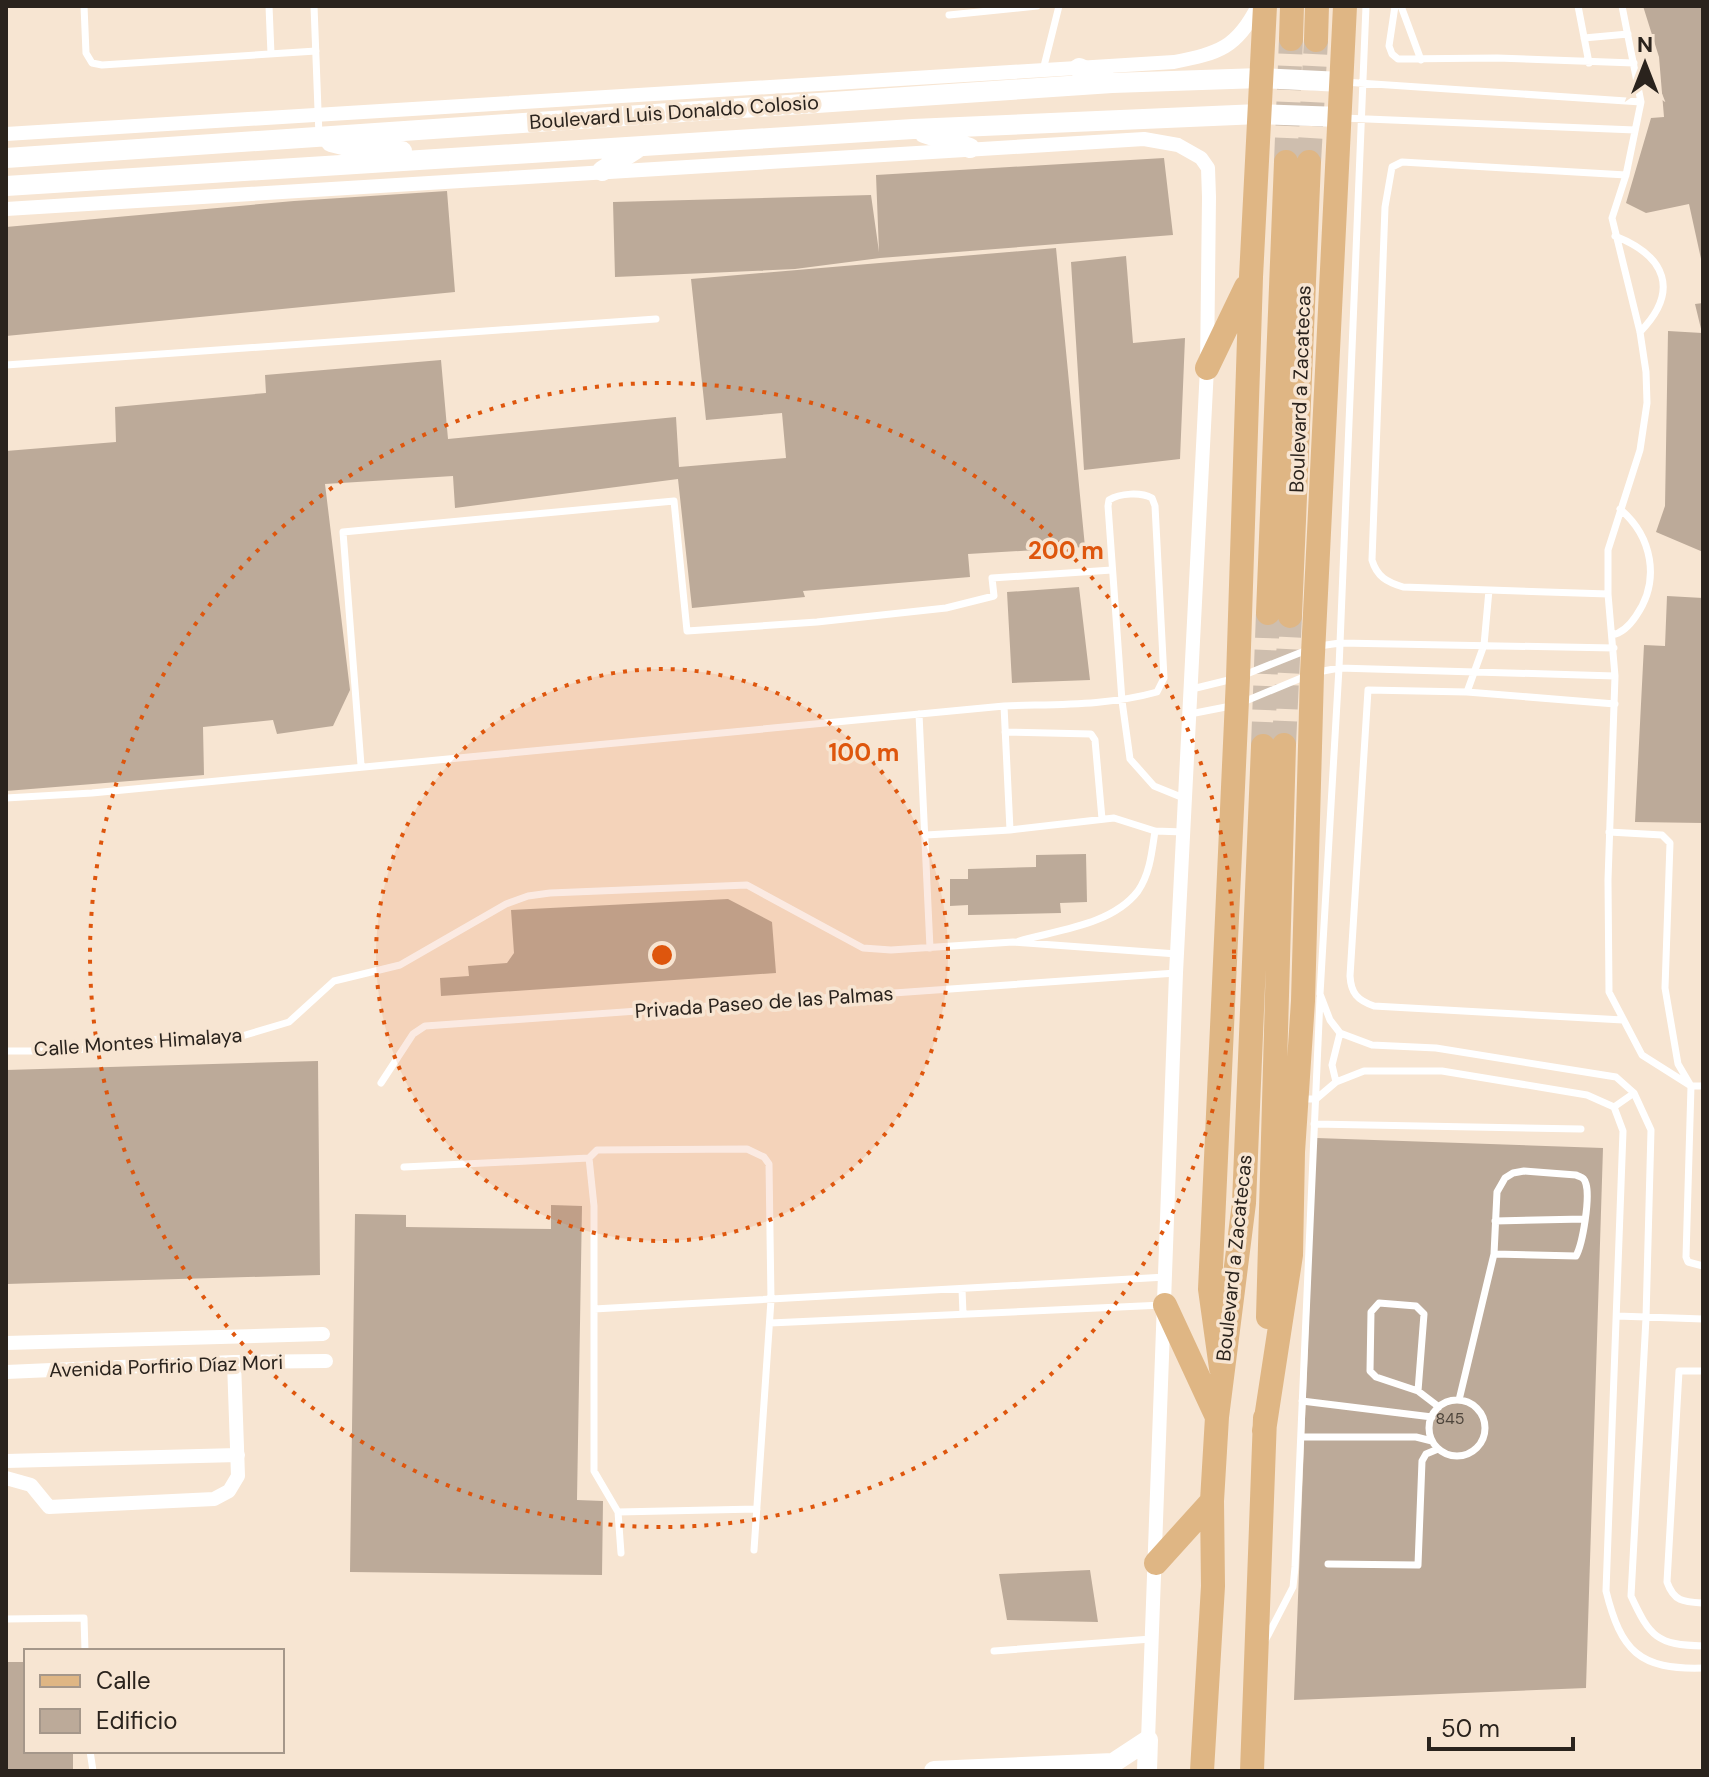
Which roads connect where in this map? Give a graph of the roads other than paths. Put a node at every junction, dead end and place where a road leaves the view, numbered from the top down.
1 (84, 6) edge
2 (269, 6) edge
3 (314, 6) edge
4 (1037, 6) edge
5 (1059, 6) edge
6 (1258, 6) edge
7 (1265, 6) edge
8 (1292, 6) edge
9 (1317, 6) edge
10 (1345, 6) edge
11 (1366, 6) edge
12 (1395, 6) edge
13 (1401, 6) edge
14 (1578, 6) edge
15 (1622, 6) edge
16 (949, 15) dead end
17 (1628, 34) junction
18 (1584, 38) junction
19 (1291, 39) tunnel mouth
20 (1316, 40) tunnel mouth
21 (316, 51) junction
22 (271, 54) junction
23 (1421, 60) junction
24 (1589, 63) junction
25 (1634, 63) junction
26 (1079, 68) junction
27 (1043, 70) junction
28 (1261, 78) junction
29 (853, 82) junction
30 (1352, 82) junction
31 (1112, 83) junction
32 (829, 102) junction
33 (1641, 102) junction
34 (1259, 114) junction
35 (317, 115) junction
36 (1351, 118) junction
37 (913, 129) junction
38 (1635, 130) junction
39 (6, 134) edge
40 (319, 136) junction
41 (641, 146) junction
42 (970, 148) junction
43 (6, 158) edge
44 (431, 159) junction
45 (1298, 162) tunnel mouth
46 (602, 171) junction
47 (1626, 175) junction
48 (87, 181) junction
49 (6, 186) edge
50 (6, 209) edge
51 (1615, 236) junction
52 (1251, 277) junction
53 (1343, 299) junction
54 (656, 319) dead end
55 (1640, 332) junction
56 (6, 365) edge
57 (1207, 368) junction
58 (1620, 509) junction
59 (1112, 570) junction
60 (1489, 590) junction
61 (1608, 594) junction
62 (1279, 614) tunnel mouth
63 (1612, 635) junction
64 (1340, 643) junction
65 (1484, 645) junction
66 (1315, 646) junction
67 (1614, 648) junction
68 (1339, 668) junction
69 (1474, 672) junction
70 (1312, 674) junction
71 (1615, 676) junction
72 (1238, 678) junction
73 (1192, 689) junction
74 (1467, 692) junction
75 (1122, 701) junction
76 (1615, 704) junction
77 (1236, 705) junction
78 (1004, 706) junction
79 (919, 714) junction
80 (1190, 714) junction
81 (1005, 732) junction
82 (361, 765) junction
83 (6, 798) edge
84 (1186, 799) junction
85 (1102, 819) junction
86 (1010, 830) junction
87 (1155, 831) junction
88 (1184, 832) junction
89 (1609, 832) junction
90 (926, 835) junction
91 (1013, 942) junction
92 (930, 948) junction
93 (1177, 954) junction
94 (1176, 973) junction
95 (1320, 994) junction
96 (1623, 1020) junction
97 (1340, 1033) junction
98 (6, 1051) edge
99 (1336, 1082) junction
100 (381, 1083) dead end
101 (1691, 1086) junction
102 (1703, 1086) edge
103 (1634, 1093) junction
104 (1306, 1099) junction
105 (1614, 1107) junction
106 (1314, 1124) junction
107 (1581, 1129) dead end
108 (589, 1158) junction
109 (404, 1167) dead end
110 (1584, 1219) junction
111 (1495, 1221) junction
112 (1494, 1254) junction
113 (1703, 1266) edge
114 (1298, 1268) junction
115 (1166, 1277) junction
116 (962, 1289) junction
117 (771, 1300) junction
118 (1165, 1305) junction
119 (594, 1309) junction
120 (963, 1314) junction
121 (1617, 1316) junction
122 (1646, 1318) junction
123 (1703, 1319) edge
124 (770, 1323) junction
125 (323, 1334) dead end
126 (6, 1343) edge
127 (326, 1361) dead end
128 (234, 1362) junction
129 (1221, 1368) junction
130 (1703, 1371) edge
131 (6, 1372) edge
132 (1418, 1391) junction
133 (1459, 1400) junction
134 (1302, 1401) junction
135 (1439, 1407) junction
136 (1217, 1417) junction
137 (1432, 1417) junction
138 (1264, 1431) junction
139 (1301, 1437) junction
140 (1432, 1441) junction
141 (1438, 1449) junction
142 (238, 1455) junction
143 (6, 1461) edge
144 (6, 1478) edge
145 (1212, 1501) junction
146 (757, 1509) junction
147 (618, 1512) junction
148 (754, 1550) dead end
149 (621, 1553) dead end
150 (1156, 1563) junction
151 (1328, 1564) dead end
152 (1703, 1603) edge
153 (6, 1619) edge
154 (1151, 1639) junction
155 (1703, 1646) edge
156 (85, 1649) edge
157 (994, 1651) dead end
158 (1256, 1658) junction
159 (1703, 1668) edge
160 (1148, 1740) junction
161 (1052, 1769) edge
162 (934, 1771) edge
163 (1147, 1771) edge
164 (1202, 1771) edge
165 (1252, 1771) edge

1 - 22 lane
2 - 22 lane
3 - 21 lane
4 - 16 lane
5 - 27 lane
6 - 26 street, Boulevard Luis Donaldo Colosio
7 - 28 main road
8 - 19 main road
9 - 20 main road
10 - 30 main road
11 - 30 lane
12 - 23 lane
13 - 23 lane
14 - 18 lane
15 - 17 lane
17 - 18 lane
17 - 25 lane
18 - 24 lane
21 - 22 lane
21 - 35 lane
23 - 24 lane
24 - 25 lane
25 - 33 lane
26 - 27 street, Boulevard Luis Donaldo Colosio
26 - 31 main road
27 - 29 street, Boulevard Luis Donaldo Colosio
28 - 30 main road, Boulevard Luis Donaldo Colosio
28 - 31 main road, Boulevard Luis Donaldo Colosio
28 - 34 main road
29 - 32 main road
29 - 35 street, Boulevard Luis Donaldo Colosio
30 - 33 lane
30 - 36 main road
31 - 32 main road, Boulevard Luis Donaldo Colosio
32 - 40 main road, Boulevard Luis Donaldo Colosio
33 - 38 lane
34 - 36 main road, Boulevard Luis Donaldo Colosio
34 - 37 main road, Boulevard Luis Donaldo Colosio
34 - 52 main road
35 - 39 street, Boulevard Luis Donaldo Colosio
35 - 40 lane
36 - 38 lane
36 - 53 main road
37 - 41 main road, Boulevard Luis Donaldo Colosio
37 - 42 main road
38 - 47 lane
40 - 43 main road, Boulevard Luis Donaldo Colosio
40 - 44 main road
40 - 48 main road
41 - 44 main road, Boulevard Luis Donaldo Colosio
41 - 46 main road
42 - 46 street
42 - 57 street
44 - 48 main road, Boulevard Luis Donaldo Colosio
45 - 62 main road, Boulevard a Zacatecas
46 - 50 street
47 - 51 lane
47 - 60 lane
48 - 49 main road, Boulevard Luis Donaldo Colosio
51 - 55 lane
51 - 55 lane
52 - 57 main road
52 - 72 main road
53 - 64 lane
53 - 66 main road
54 - 56 lane
55 - 58 lane
57 - 73 street
58 - 61 lane
58 - 63 lane
59 - 75 lane
59 - 75 lane
59 - 82 lane
60 - 61 lane
60 - 65 lane
61 - 63 lane
63 - 67 lane
64 - 65 lane
64 - 66 lane
64 - 68 lane
65 - 67 lane
65 - 69 lane
66 - 70 main road
66 - 72 lane
67 - 71 lane
68 - 69 lane
68 - 70 lane
68 - 95 lane
69 - 71 lane
69 - 74 lane
70 - 77 lane
70 - 104 main road
71 - 76 lane
72 - 73 lane
72 - 77 main road
73 - 80 street
74 - 76 lane
74 - 96 lane
75 - 78 lane
75 - 84 lane
76 - 89 lane
77 - 80 lane
77 - 129 main road
78 - 79 lane
78 - 81 lane
79 - 82 lane
79 - 90 lane
80 - 84 street
81 - 85 lane
81 - 86 lane
82 - 83 lane
84 - 88 street
85 - 86 lane
85 - 87 lane
86 - 90 lane
87 - 88 lane
87 - 91 lane
88 - 93 street
89 - 96 lane
89 - 101 lane
90 - 92 lane
91 - 92 lane, Calle Montes Himalaya
91 - 93 lane, Calle Montes Himalaya
92 - 98 lane, Calle Montes Himalaya
93 - 94 street
94 - 100 lane, Privada Paseo de las Palmas
94 - 115 street
95 - 97 lane
95 - 104 lane
96 - 101 lane
97 - 99 lane
97 - 103 lane
99 - 104 lane
99 - 105 lane
101 - 102 lane
101 - 113 lane
103 - 105 lane
103 - 122 lane
104 - 106 lane
104 - 114 main road
105 - 121 lane
106 - 107 lane
106 - 114 lane
108 - 109 lane
108 - 117 lane
108 - 119 lane
110 - 111 lane
110 - 111 lane
110 - 112 lane
111 - 112 lane
112 - 133 lane
114 - 134 lane
114 - 138 main road
115 - 116 lane
115 - 118 street
116 - 117 lane
116 - 120 lane
117 - 119 lane
117 - 124 lane
118 - 120 lane
118 - 136 main road
118 - 150 street
119 - 147 lane
120 - 124 lane
121 - 122 lane
121 - 159 lane
122 - 123 lane
122 - 155 lane
124 - 146 lane
125 - 126 street, Avenida Porfirio Díaz Mori
127 - 128 street, Avenida Porfirio Díaz Mori
128 - 131 street, Avenida Porfirio Díaz Mori
128 - 142 street
129 - 136 main road, Boulevard a Zacatecas
129 - 138 main road, Boulevard a Zacatecas
130 - 152 lane
132 - 132 lane
132 - 135 lane
133 - 135 lane
133 - 141 lane
134 - 137 lane
134 - 139 lane
135 - 137 lane
136 - 145 main road, Boulevard a Zacatecas
137 - 140 lane
138 - 158 main road, Boulevard a Zacatecas
139 - 140 lane
139 - 158 lane
140 - 141 lane
141 - 151 lane
142 - 143 street
142 - 144 street
145 - 150 main road
145 - 164 main road, Boulevard a Zacatecas
146 - 147 lane
146 - 148 lane
147 - 149 lane
150 - 154 street
153 - 156 lane
154 - 157 lane
154 - 160 street
158 - 165 main road, Boulevard a Zacatecas
160 - 161 main road
160 - 163 main road
161 - 162 main road

